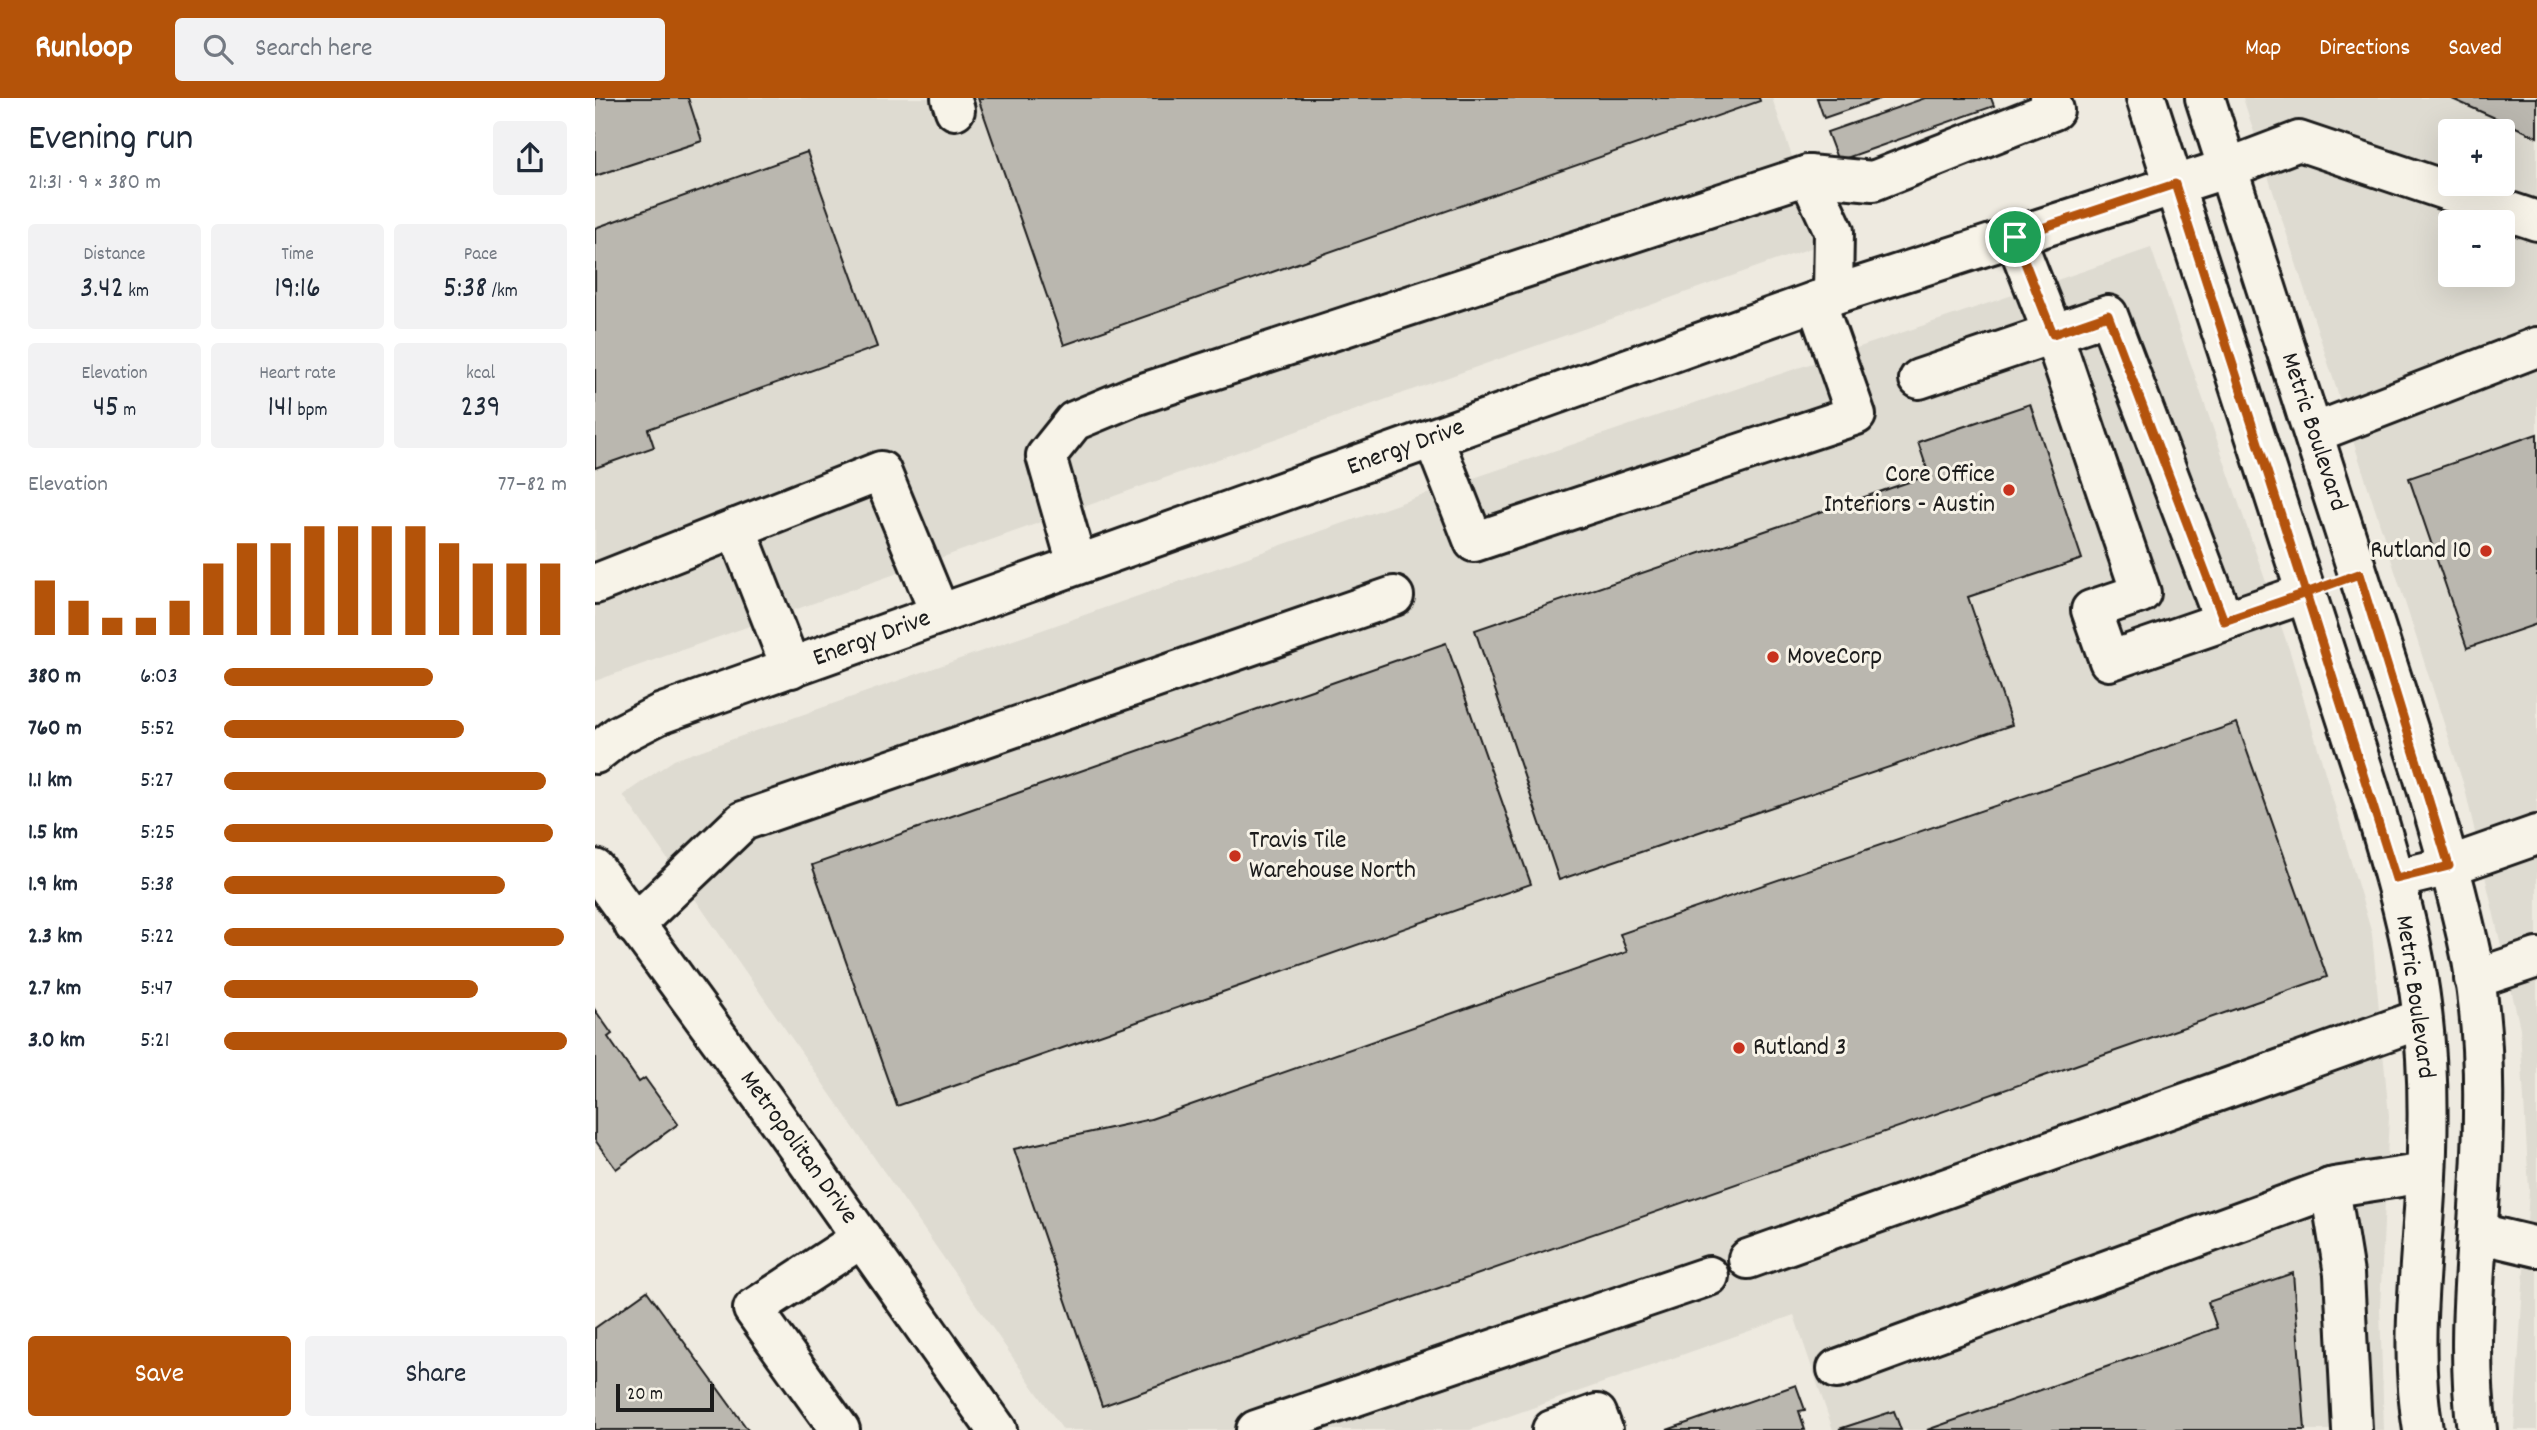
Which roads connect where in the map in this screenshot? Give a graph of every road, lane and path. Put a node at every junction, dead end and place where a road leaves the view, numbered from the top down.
1 (2050, 98) edge
2 (2146, 98) edge
3 (2205, 98) edge
4 (2228, 168) junction
5 (1808, 175) junction
6 (2175, 184) junction
7 (2537, 221) edge
8 (2015, 237) junction
9 (1824, 298) junction
10 (2053, 334) junction
11 (2537, 347) edge
12 (1919, 379) dead end
13 (2314, 433) junction
14 (1433, 438) junction
15 (736, 528) junction
16 (1077, 564) junction
17 (2359, 574) junction
18 (595, 584) edge
19 (2306, 593) junction
20 (1394, 596) dead end
21 (940, 614) junction
22 (2224, 621) junction
23 (790, 668) junction
24 (595, 754) edge
25 (2537, 835) edge
26 (2449, 866) junction
27 (595, 869) edge
28 (2396, 879) junction
29 (635, 925) junction
30 (2537, 958) edge
31 (2477, 996) junction
32 (2421, 1019) junction
33 (2426, 1173) junction
34 (2330, 1188) junction
35 (2478, 1233) junction
36 (862, 1238) junction
37 (2537, 1247) edge
38 (1748, 1259) dead end
39 (1709, 1276) dead end
40 (1837, 1368) dead end
41 (841, 1430) edge
42 (997, 1430) edge
43 (1256, 1430) edge
44 (1552, 1430) edge
45 (1603, 1430) edge
46 (2353, 1430) edge
47 (2423, 1430) edge
48 (2477, 1430) edge

1 - 5 main road
2 - 6 main road, Metric Boulevard
3 - 4 main road, Metric Boulevard
4 - 6 main road, Energy Drive
4 - 7 main road, Energy Drive
4 - 13 main road, Metric Boulevard
5 - 9 main road
5 - 16 main road
6 - 8 main road, Energy Drive
6 - 19 main road, Metric Boulevard
8 - 9 main road, Energy Drive
8 - 10 main road
9 - 14 main road, Energy Drive
9 - 14 main road
10 - 12 main road
10 - 22 main road
10 - 22 main road
11 - 13 main road
13 - 17 main road, Metric Boulevard
14 - 16 main road, Energy Drive
15 - 18 main road
15 - 21 main road
15 - 23 main road
16 - 21 main road, Energy Drive
17 - 19 main road
17 - 26 main road, Metric Boulevard
19 - 22 main road
19 - 28 main road, Metric Boulevard
20 - 29 main road
21 - 23 main road, Energy Drive
23 - 24 main road, Energy Drive
25 - 26 main road
26 - 28 main road
26 - 31 main road, Metric Boulevard
27 - 29 main road, Metropolitan Drive
28 - 32 main road, Metric Boulevard
29 - 36 main road, Metropolitan Drive
30 - 31 main road
31 - 32 main road
31 - 35 main road, Metric Boulevard
32 - 33 main road, Metric Boulevard
32 - 38 main road
33 - 34 main road
33 - 47 main road, Metric Boulevard
34 - 40 main road
34 - 46 main road
35 - 37 main road
35 - 48 main road, Metric Boulevard
36 - 41 main road
36 - 42 main road, Metropolitan Drive
39 - 43 main road
44 - 45 main road

